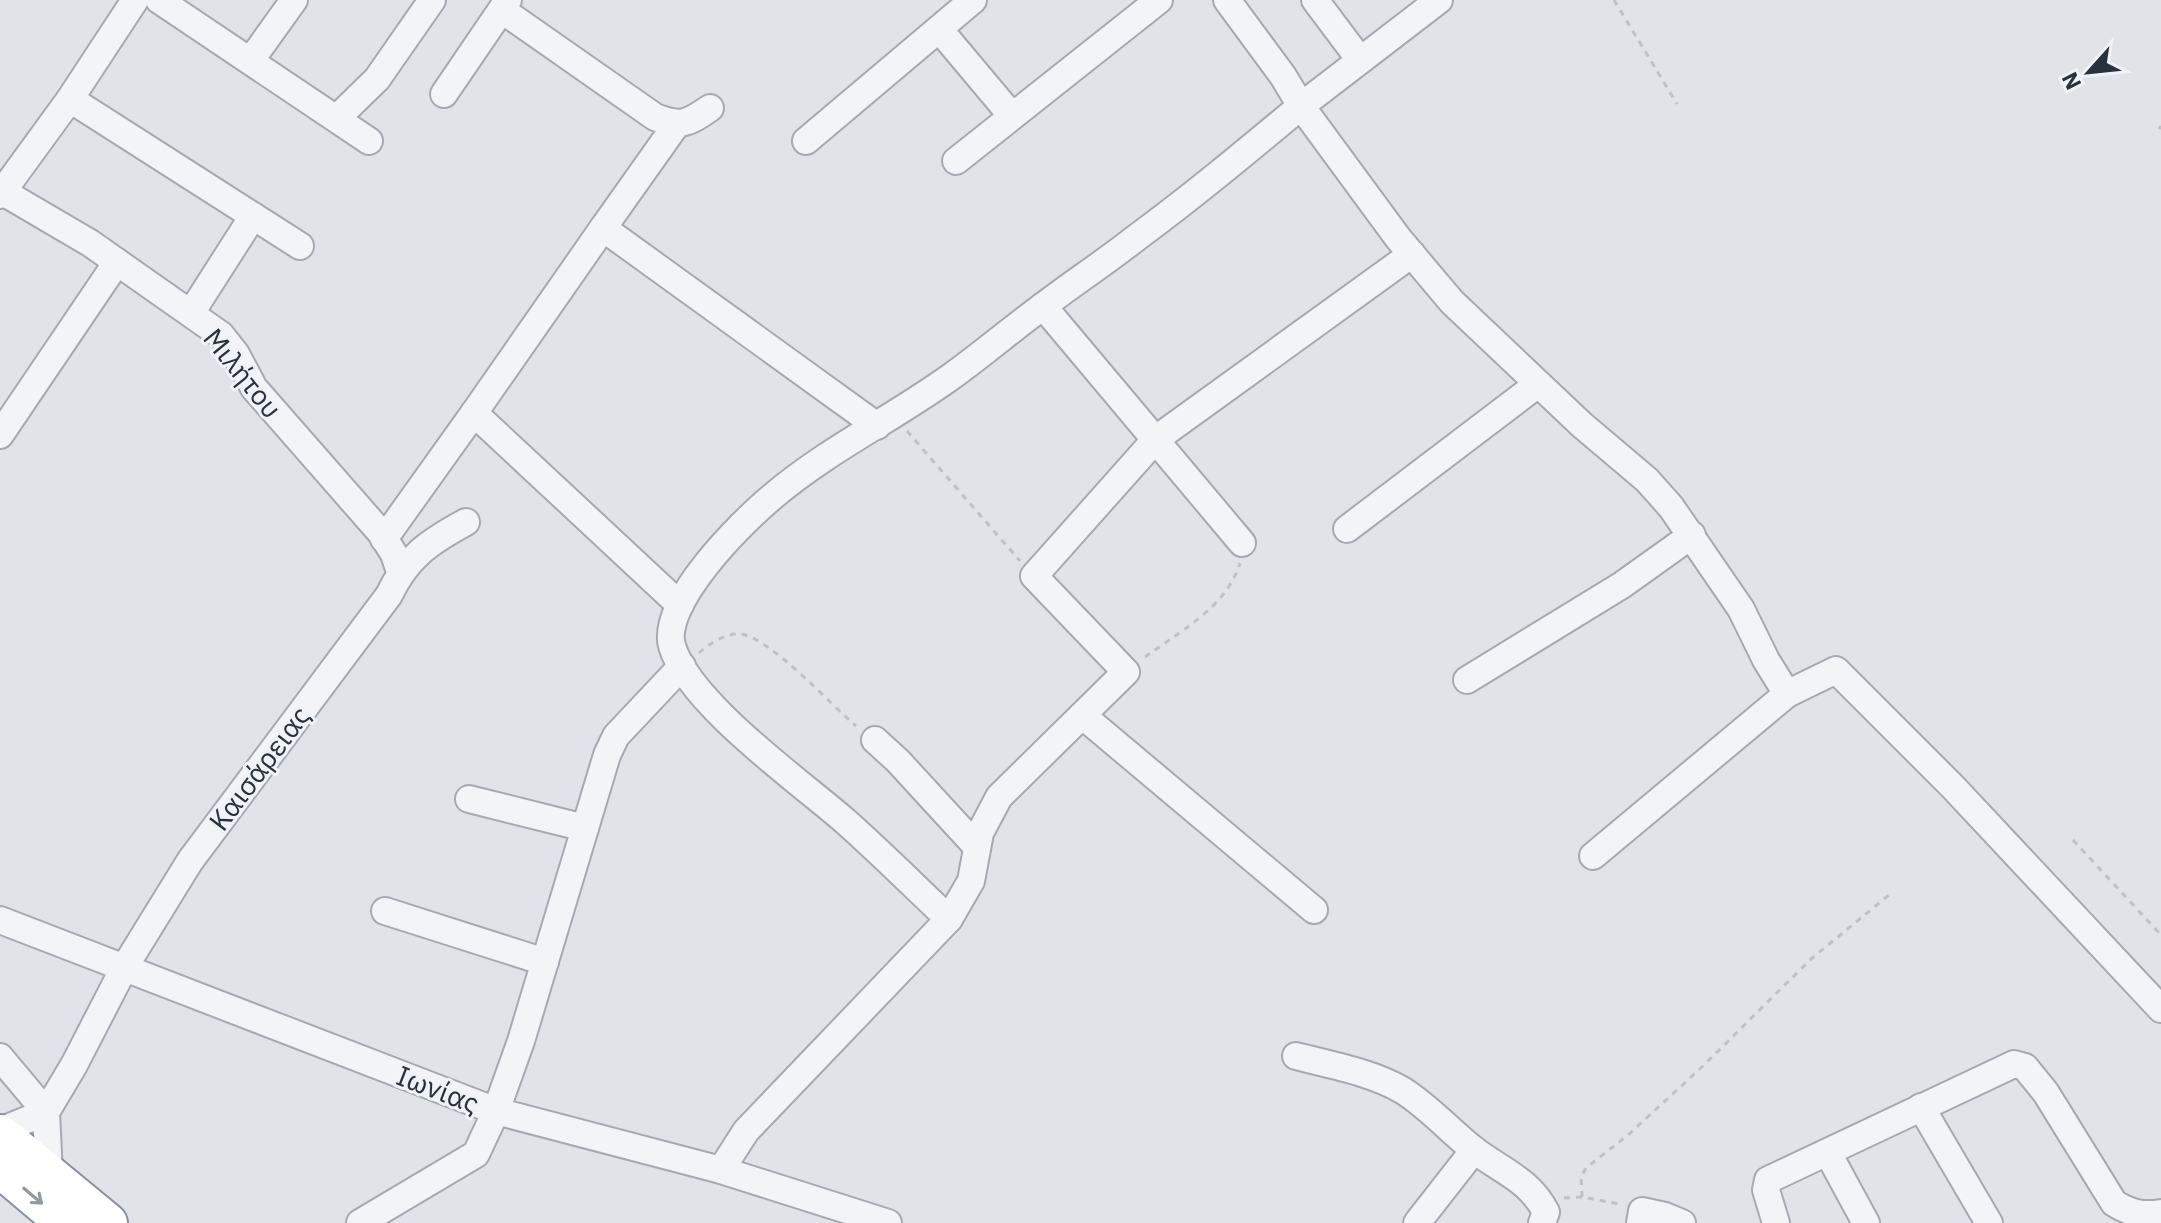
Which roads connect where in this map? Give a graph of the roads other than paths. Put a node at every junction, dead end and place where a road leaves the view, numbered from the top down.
1 (135, 0) edge
2 (159, 0) edge
3 (294, 0) edge
4 (432, 0) edge
5 (973, 0) edge
6 (1159, 0) edge
7 (1227, 0) edge
8 (1315, 0) edge
9 (1439, 0) edge
10 (505, 5) edge
11 (939, 29) junction
12 (251, 60) junction
13 (1360, 60) junction
14 (444, 94) dead end
15 (70, 99) junction
16 (1301, 106) junction
17 (710, 108) dead end
18 (1012, 116) junction
19 (337, 118) junction
20 (676, 125) junction
21 (369, 141) dead end
22 (806, 141) dead end
23 (956, 161) dead end
24 (2, 194) edge
25 (253, 216) junction
26 (603, 228) junction
27 (300, 246) dead end
28 (1412, 254) junction
29 (117, 262) junction
30 (1043, 306) junction
31 (191, 313) junction
32 (1538, 384) junction
33 (474, 413) junction
34 (885, 421) junction
35 (0, 435) edge
36 (1156, 439) junction
37 (466, 522) dead end
38 (1347, 529) dead end
39 (1692, 535) junction
40 (384, 539) junction
41 (1242, 543) road end
42 (400, 572) junction
43 (680, 605) junction
44 (682, 666) junction
45 (1467, 680) dead end
46 (1787, 694) junction
47 (1083, 716) junction
48 (875, 740) road end
49 (469, 799) dead end
50 (585, 828) junction
51 (977, 847) junction
52 (1593, 856) dead end
53 (1314, 910) dead end
54 (385, 911) dead end
55 (949, 919) junction
56 (0, 920) edge
57 (545, 962) junction
58 (124, 968) junction
59 (2161, 1009) edge
60 (1296, 1056) dead end
61 (0, 1057) edge
62 (1921, 1107) junction
63 (496, 1111) junction
64 (46, 1112) junction
65 (0, 1132) edge
66 (1474, 1150) junction
67 (1828, 1153) junction
68 (0, 1168) edge
69 (721, 1170) junction
70 (49, 1174) junction
71 (2161, 1213) edge
72 (1542, 1215) edge
73 (1641, 1217) edge
74 (90, 1220) edge
75 (134, 1223) edge
76 (360, 1223) edge
77 (888, 1223) edge
78 (1417, 1223) edge
79 (1682, 1223) edge
80 (1776, 1223) edge
81 (1866, 1223) edge
82 (1989, 1223) edge

1 - 15 street
2 - 12 street
3 - 12 street
4 - 19 street
5 - 11 street
6 - 18 street
7 - 16 street
8 - 13 street
9 - 13 street
10 - 14 street
10 - 20 street
11 - 18 street
11 - 22 street
12 - 19 street
13 - 16 street
15 - 24 street
15 - 25 street
16 - 28 street
16 - 30 street
17 - 20 street
18 - 23 street
19 - 21 street
20 - 26 street
24 - 29 street, Μιλήτου
25 - 27 street
25 - 31 street
26 - 33 street
26 - 34 street
28 - 32 street
28 - 36 street
29 - 31 street, Μιλήτου
29 - 35 street
30 - 34 street
30 - 36 street
31 - 40 street, Μιλήτου
32 - 38 street
32 - 39 street
33 - 40 street
33 - 43 street
34 - 43 street
36 - 41 street
36 - 47 street
37 - 42 street, Καισάρειας
39 - 45 street
39 - 46 street
40 - 42 street, Μιλήτου
42 - 58 street, Καισάρειας
43 - 44 street
44 - 50 street
44 - 55 street
46 - 52 street
46 - 59 street
47 - 51 street
47 - 53 street
48 - 51 street
49 - 50 street
50 - 57 street
51 - 55 street
54 - 57 street
55 - 69 street
56 - 58 street, Ιωνίας
57 - 63 street
58 - 63 street, Ιωνίας
58 - 64 street, Καισάρειας
60 - 66 street
61 - 64 street
62 - 67 street
62 - 71 street
62 - 82 street
63 - 69 street, Ιωνίας
63 - 76 street
64 - 65 street
64 - 70 street
65 - 70 highway
66 - 72 street
66 - 78 street
67 - 80 street
67 - 81 street
68 -> 74 highway
69 - 77 street, Ιωνίας
70 - 74 highway
73 - 79 street
74 - 75 street

